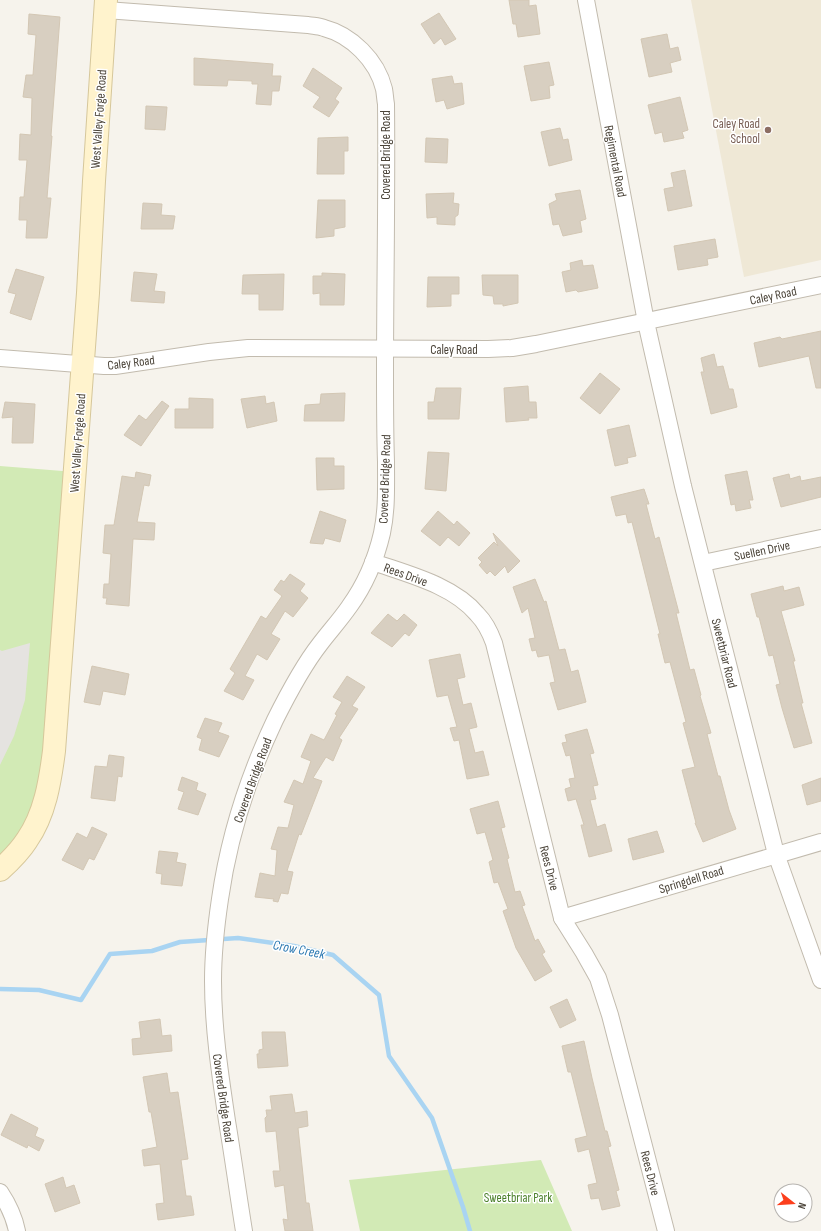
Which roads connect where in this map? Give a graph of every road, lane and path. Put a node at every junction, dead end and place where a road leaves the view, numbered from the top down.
1 (586, 0) edge
2 (106, 5) edge
3 (821, 285) edge
4 (646, 322) junction
5 (385, 349) junction
6 (0, 358) edge
7 (82, 364) junction
8 (821, 538) edge
9 (373, 562) junction
10 (703, 563) junction
11 (821, 842) edge
12 (776, 854) junction
13 (0, 870) edge
14 (562, 918) junction
15 (821, 980) edge
16 (0, 1192) edge
17 (17, 1231) edge
18 (244, 1231) edge
19 (666, 1231) edge

1 - 4 street, Regimental Road
2 - 5 street, Covered Bridge Road
2 - 7 main road, West Valley Forge Road
3 - 4 street, Caley Road
4 - 5 street, Caley Road
4 - 10 street, Sweetbriar Road
5 - 7 street, Caley Road
5 - 9 street, Covered Bridge Road
6 - 7 street, Caley Road
7 - 13 main road, West Valley Forge Road
8 - 10 street, Suellen Drive
9 - 14 street, Rees Drive
9 - 18 street, Covered Bridge Road
10 - 12 street, Sweetbriar Road
11 - 12 street, Springdell Road
12 - 14 street, Springdell Road
12 - 15 street, Sweetbriar Road
14 - 19 street, Rees Drive
16 - 17 street

